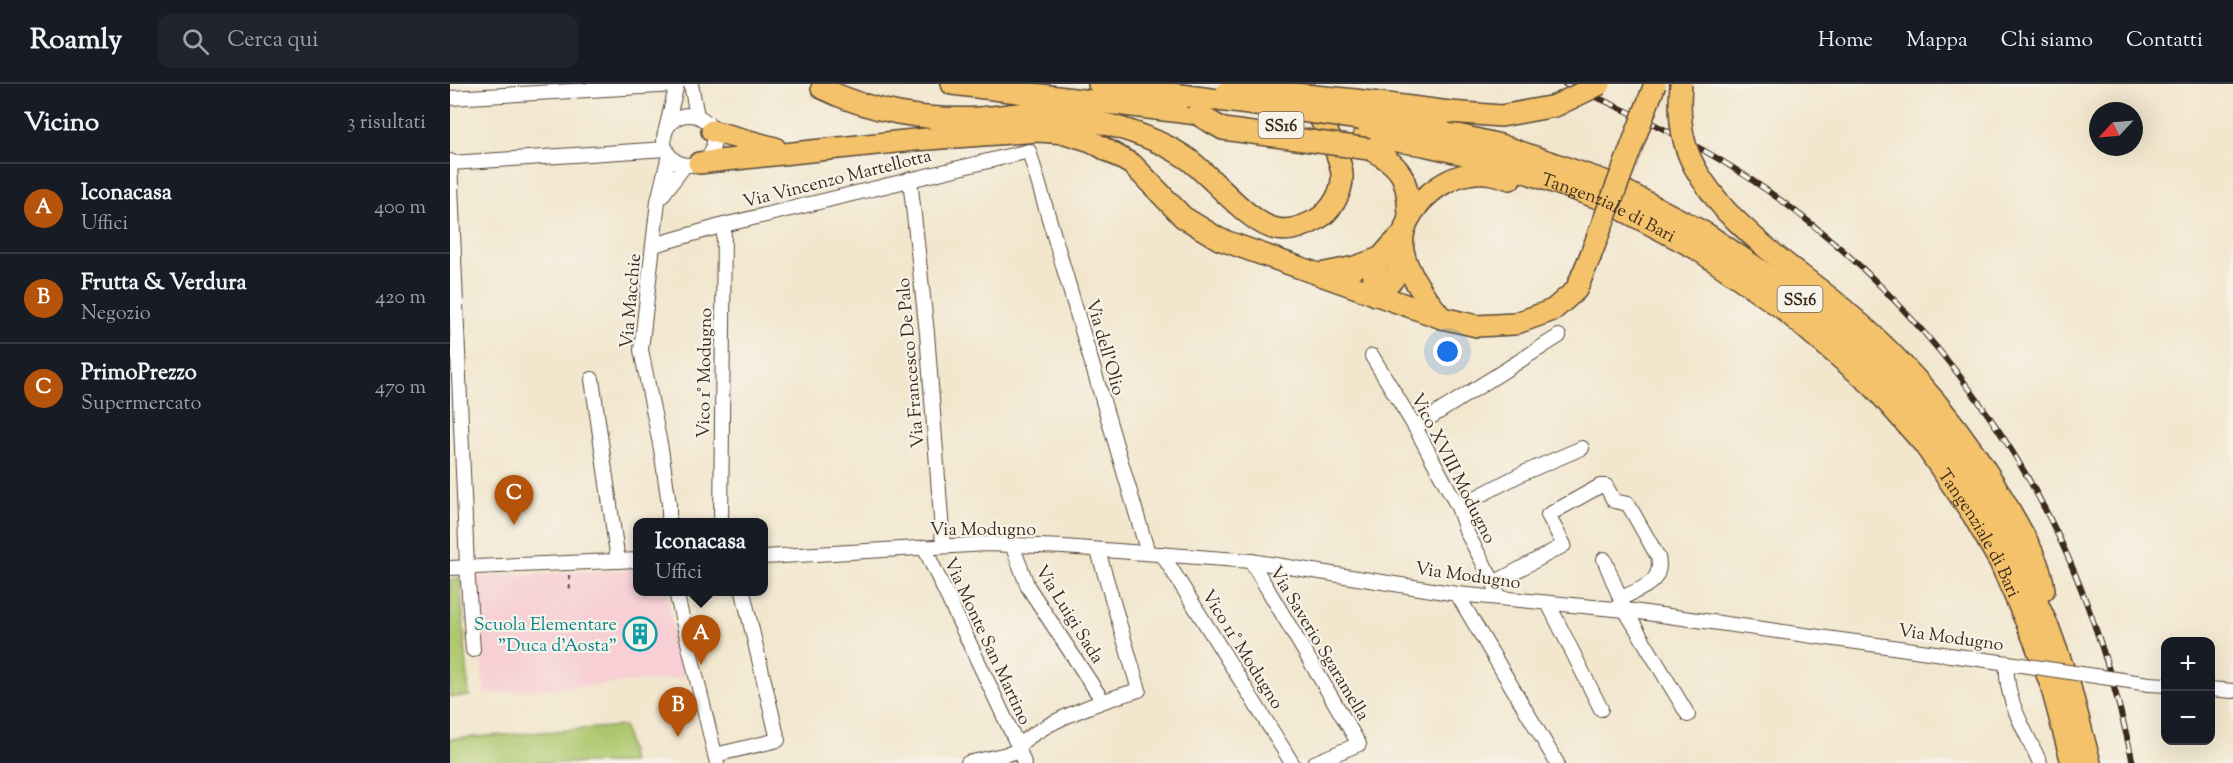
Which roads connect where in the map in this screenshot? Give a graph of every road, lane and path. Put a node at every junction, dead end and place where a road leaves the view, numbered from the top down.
1 (691, 84) edge
2 (952, 84) edge
3 (1099, 84) edge
4 (1302, 84) edge
5 (1600, 84) edge
6 (1655, 84) edge
7 (1681, 84) edge
8 (677, 85) edge
9 (822, 88) dead end
10 (450, 98) edge
11 (1192, 105) junction
12 (697, 116) junction
13 (1362, 126) junction
14 (666, 129) junction
15 (712, 131) junction
16 (1029, 151) joint
17 (667, 152) junction
18 (790, 152) junction
19 (450, 162) edge
20 (692, 164) junction
21 (910, 179) junction
22 (1604, 200) junction
23 (658, 201) junction
24 (724, 225) junction
25 (1406, 236) junction
26 (654, 245) junction
27 (1380, 258) junction
28 (1316, 274) junction
29 (1376, 295) junction
30 (1442, 318) junction
31 (1559, 336) dead end
32 (1372, 356) dead end
33 (592, 379) dead end
34 (1415, 427) junction
35 (1582, 448) dead end
36 (1458, 507) junction
37 (669, 518) edge
38 (721, 518) edge
39 (943, 545) junction
40 (1012, 545) junction
41 (924, 547) junction
42 (1098, 550) junction
43 (1148, 553) junction
44 (1162, 554) junction
45 (768, 557) edge
46 (1604, 559) dead end
47 (633, 560) edge
48 (618, 561) junction
49 (1251, 561) junction
50 (467, 567) junction
51 (450, 568) edge
52 (1494, 583) junction
53 (1457, 594) junction
54 (677, 596) edge
55 (744, 596) edge
56 (1498, 599) junction
57 (1548, 603) junction
58 (1622, 604) junction
59 (2049, 629) junction
60 (473, 650) dead end
61 (2011, 664) junction
62 (2161, 685) edge
63 (2061, 686) junction
64 (2215, 689) edge
65 (2233, 691) edge
66 (1102, 700) junction
67 (1601, 709) dead end
68 (1688, 715) dead end
69 (1021, 753) edge
70 (716, 759) edge
71 (968, 763) edge
72 (1292, 763) edge
73 (1314, 763) edge
74 (1557, 763) edge
75 (2040, 763) edge
76 (2072, 763) edge
77 (2090, 763) edge

1 - 12 street
2 - 11 highway, Tangenziale di Bari / SS16
3 - 11 highway, Tangenziale di Bari / SS16
4 - 9 highway
5 - 13 highway, bridge
6 - 30 highway, bridge
7 - 59 highway, bridge
8 - 10 street
8 - 14 street
11 - 13 highway, Tangenziale di Bari / SS16, bridge
11 - 13 highway, bridge
12 - 14 street
12 - 15 street
13 - 22 highway, Tangenziale di Bari / SS16
13 - 25 highway
13 - 59 highway, Tangenziale di Bari / SS16
14 - 17 street
15 - 18 highway
15 - 20 street
16 - 21 street, Via Vincenzo Martellotta
16 - 43 street, Via dell'Olio
17 - 19 street
17 - 20 street
17 - 23 street, Via Macchie
18 - 20 highway
18 - 28 highway
19 - 50 street
20 - 23 street
21 - 24 street, Via Vincenzo Martellotta
21 - 39 street, Via Francesco De Palo
22 - 25 highway
22 - 63 highway, Tangenziale di Bari / SS16
23 - 26 street, Via Macchie
24 - 26 street, Via Vincenzo Martellotta
24 - 38 street, Vico 1° Modugno
25 - 27 highway
25 - 29 highway
25 - 30 highway
26 - 37 street, Via Macchie
27 - 28 highway
27 - 29 highway
28 - 29 highway
29 - 30 highway
31 - 34 street
32 - 34 street, Vico XVIII Modugno
33 - 48 street
34 - 36 street, Vico XVIII Modugno
35 - 36 street
36 - 52 street, Vico XVIII Modugno
39 - 40 street, Via Modugno
39 - 41 street, Via Modugno
40 - 42 street, Via Modugno
40 - 66 street, Via Luigi Sada
41 - 45 street, Via Modugno
41 - 69 street, Via Monte San Martino
42 - 43 street, Via Modugno
42 - 66 street
43 - 44 street, Via Modugno
44 - 49 street, Via Modugno
44 - 72 street, Vico 11° Modugno
46 - 58 street
47 - 48 street
48 - 50 street
49 - 53 street, Via Modugno
49 - 73 street, Via Saverio Sgaramella
50 - 51 street
50 - 60 street
52 - 56 street, Vico XVIII Modugno
52 - 58 street
53 - 56 street, Via Modugno
53 - 74 street
54 - 70 street
55 - 70 street
56 - 57 street, Via Modugno
57 - 58 street, Via Modugno
57 - 67 street
58 - 61 street, Via Modugno
58 - 68 street
59 - 63 highway, Tangenziale di Bari / SS16
61 - 62 street, Via Modugno, bridge
61 - 75 street
63 - 76 highway, SS16
63 - 77 highway, SS16
64 - 65 street
66 - 69 street
69 - 71 street

